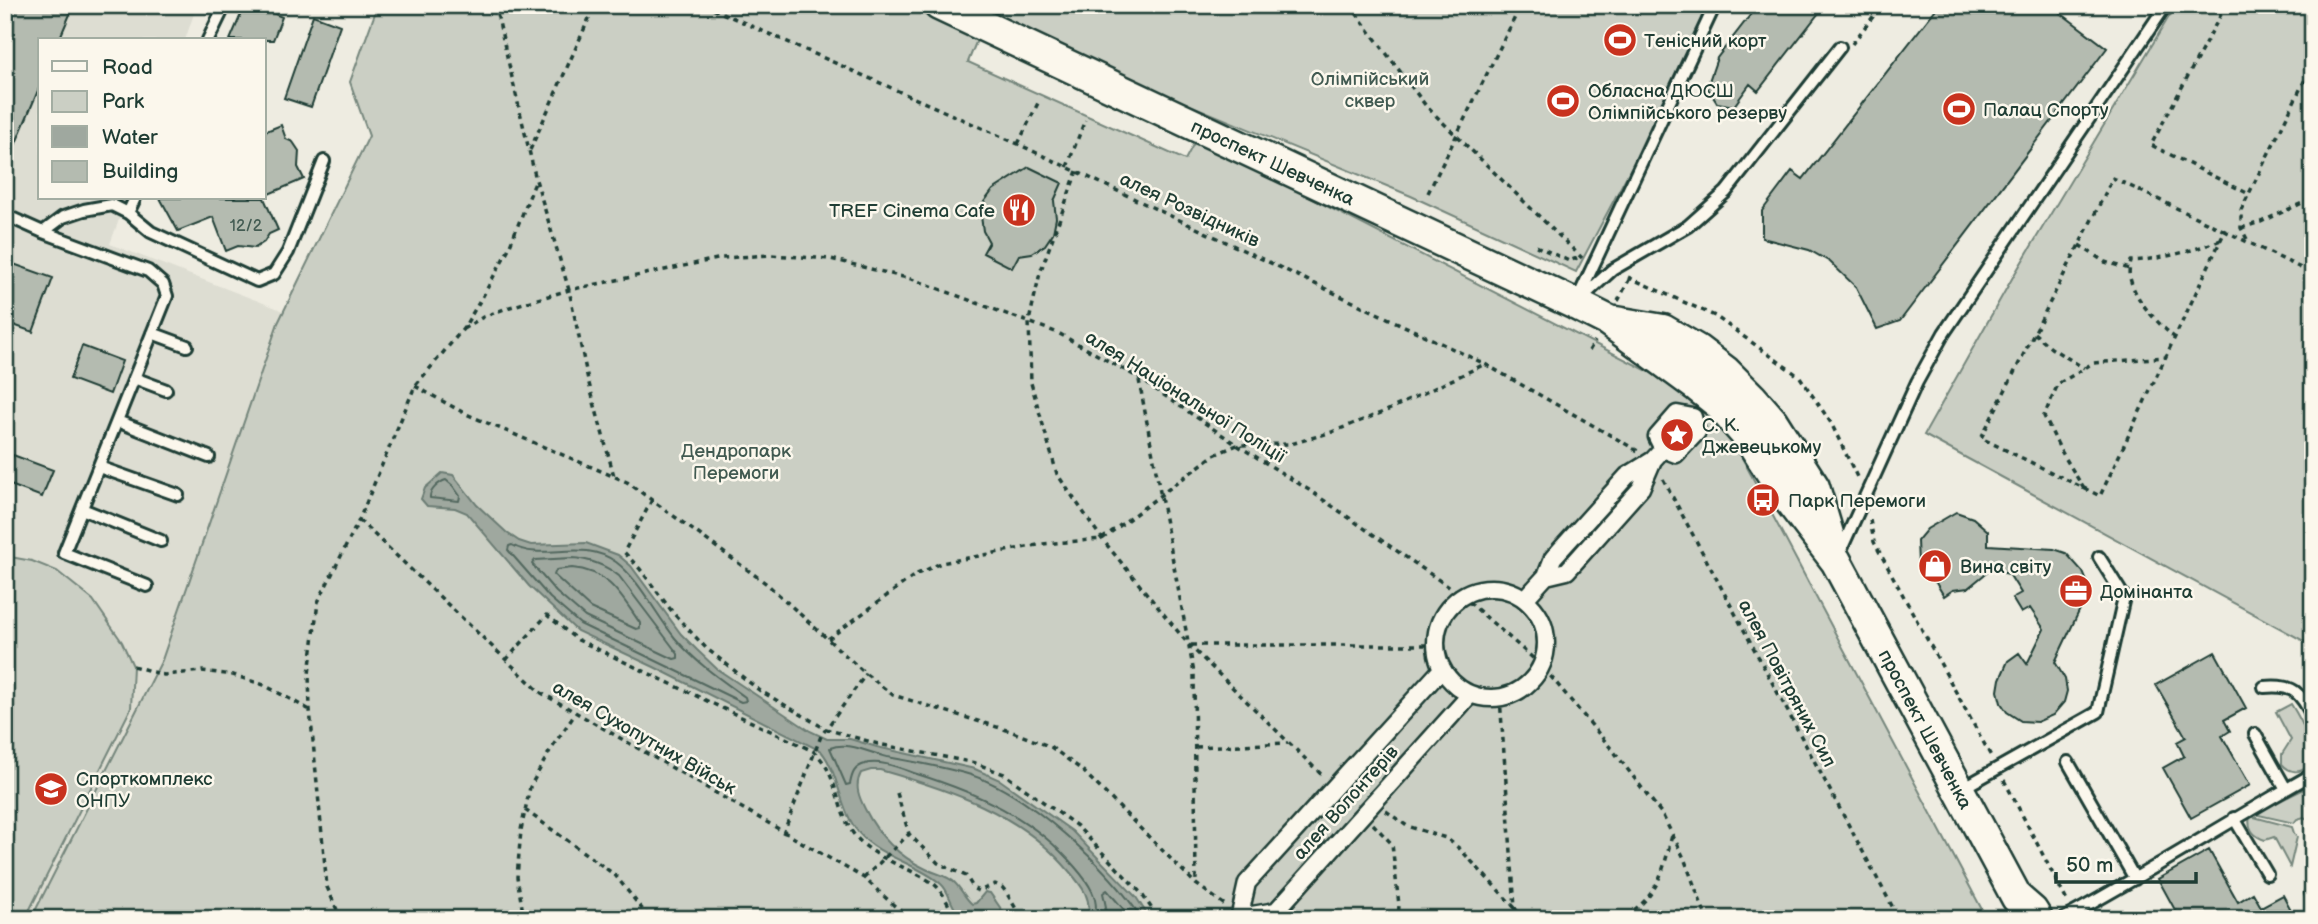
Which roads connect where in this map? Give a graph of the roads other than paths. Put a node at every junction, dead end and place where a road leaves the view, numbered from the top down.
1 (225, 5) edge
2 (939, 5) edge
3 (1715, 5) edge
4 (2166, 5) edge
5 (209, 38) edge
6 (1840, 47) road end
7 (324, 161) dead end
8 (134, 200) edge
9 (128, 213) junction
10 (5, 215) edge
11 (43, 232) junction
12 (1575, 304) junction
13 (152, 333) junction
14 (187, 346) dead end
15 (134, 377) junction
16 (166, 390) dead end
17 (117, 421) junction
18 (1658, 454) junction
19 (209, 457) dead end
20 (99, 467) junction
21 (178, 495) dead end
22 (82, 509) junction
23 (161, 541) dead end
24 (2099, 557) dead end
25 (1836, 561) junction
26 (147, 586) dead end
27 (1525, 599) junction
28 (1442, 668) junction
29 (2264, 687) dead end
30 (1470, 695) junction
31 (2313, 718) edge
32 (2255, 734) dead end
33 (2068, 762) dead end
34 (2313, 774) edge
35 (2286, 789) junction
36 (1959, 790) junction
37 (2234, 818) junction
38 (2267, 874) dead end
39 (2135, 880) junction
40 (2023, 912) edge
41 (2068, 916) edge
42 (1240, 918) edge

1 - 5 lane
2 - 12 main road, проспект Шевченка
3 - 12 lane
4 - 25 lane
6 - 12 lane
7 - 9 lane
8 - 9 lane
9 - 11 lane
10 - 11 lane
11 - 13 lane
12 - 25 main road, проспект Шевченка
13 - 14 lane
13 - 15 lane
15 - 16 lane
15 - 17 lane
17 - 19 lane
17 - 20 lane
18 - 18 street
18 - 27 street
20 - 21 lane
20 - 22 lane
22 - 23 lane
22 - 26 lane
24 - 36 lane
25 - 36 main road, проспект Шевченка
27 - 28 street
27 - 30 street
28 - 30 street
28 - 42 street, алея Волонтерів
29 - 31 lane
30 - 42 street, алея Волонтерів
32 - 35 lane
33 - 39 lane
34 - 35 lane
35 - 37 lane
36 - 40 main road, проспект Шевченка
37 - 38 lane
37 - 39 lane
39 - 41 lane

